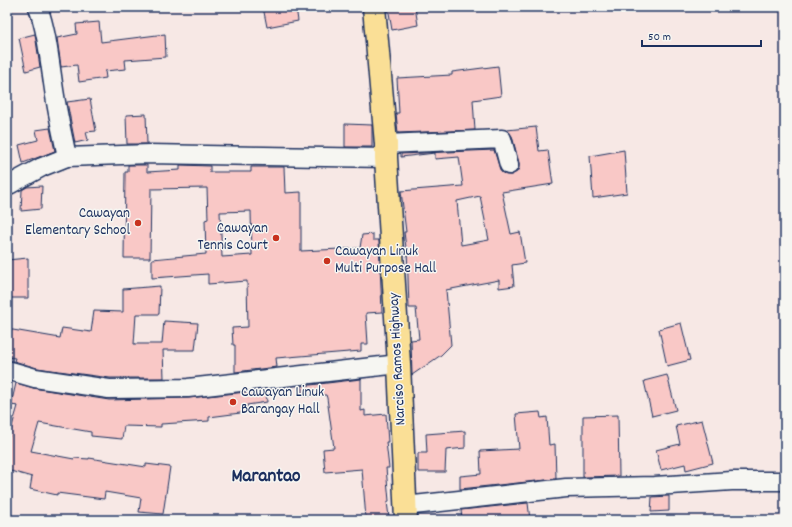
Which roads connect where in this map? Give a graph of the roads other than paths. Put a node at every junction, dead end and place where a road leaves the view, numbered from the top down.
1 (38, 7) edge
2 (374, 7) edge
3 (386, 151) junction
4 (68, 157) junction
5 (509, 166) dead end
6 (7, 186) edge
7 (399, 364) junction
8 (7, 370) edge
9 (785, 481) edge
10 (406, 513) edge

1 - 4 street
2 - 3 highway, Narciso Ramos Highway
3 - 4 street
3 - 5 street
3 - 7 highway, Narciso Ramos Highway
4 - 6 street
7 - 8 street
7 - 10 highway, Narciso Ramos Highway
9 - 10 street

